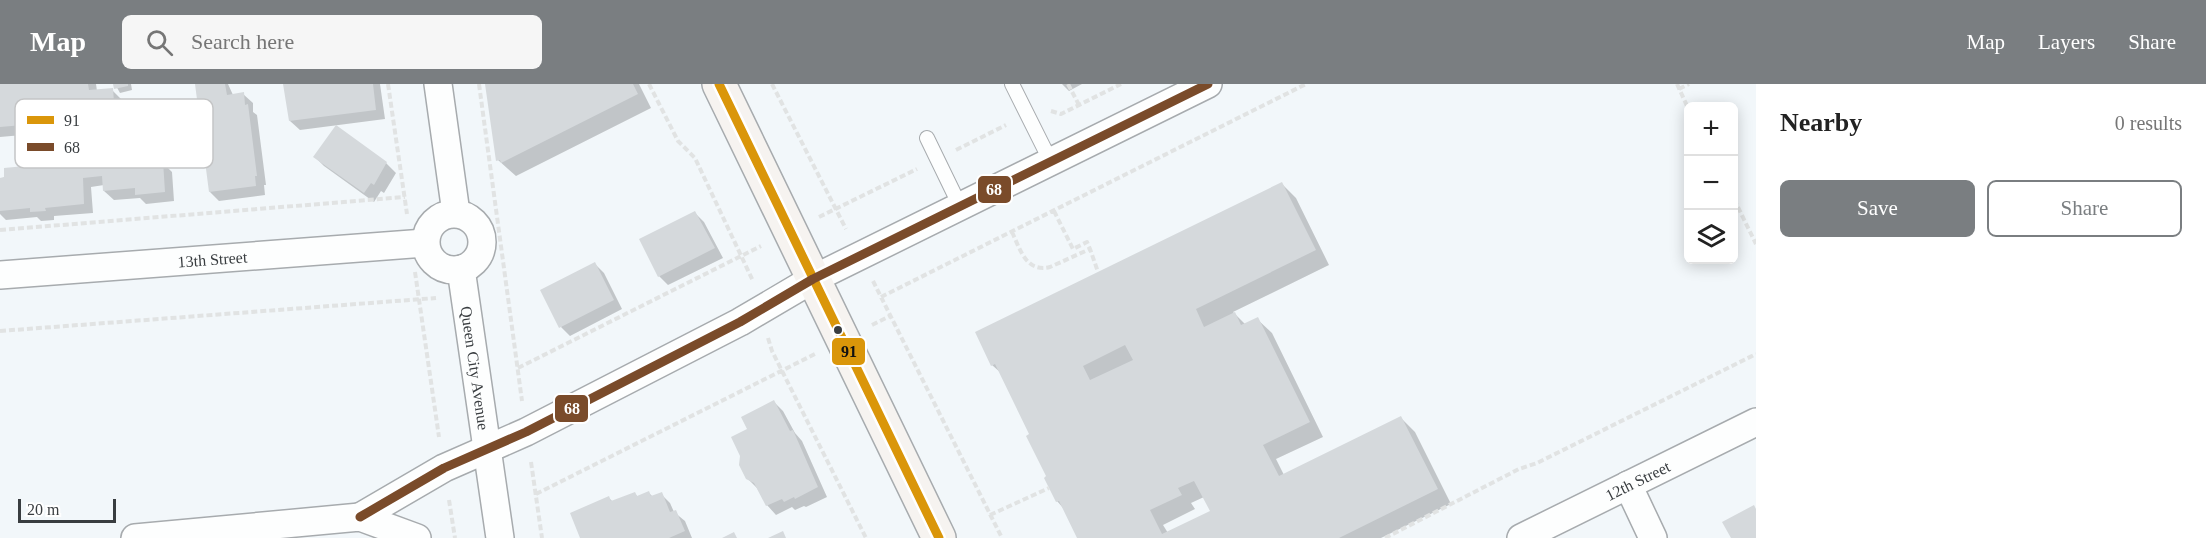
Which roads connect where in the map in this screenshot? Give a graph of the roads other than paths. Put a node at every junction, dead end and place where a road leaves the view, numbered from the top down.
1 (438, 84) edge
2 (719, 84) edge
3 (1012, 84) edge
4 (1208, 84) edge
5 (927, 138) dead end
6 (1051, 162) junction
7 (960, 206) junction
8 (456, 213) junction
9 (418, 243) junction
10 (461, 269) junction
11 (0, 275) edge
12 (813, 279) junction
13 (1756, 423) edge
14 (487, 449) junction
15 (1628, 485) junction
16 (360, 517) junction
17 (135, 538) edge
18 (417, 538) edge
19 (501, 538) edge
20 (939, 538) edge
21 (1521, 538) edge
22 (1653, 538) edge

1 - 8 street
2 - 12 main road
3 - 6 lane
4 - 6 street
5 - 7 lane
6 - 7 street
7 - 12 street
8 - 9 street
8 - 10 street
9 - 10 street
9 - 11 street, 13th Street
10 - 14 street, Queen City Avenue
12 - 14 street
12 - 20 main road
13 - 15 street, 12th Street
14 - 16 street
14 - 19 street, Queen City Avenue
15 - 21 street, 12th Street
15 - 22 street
16 - 17 street
16 - 18 street

